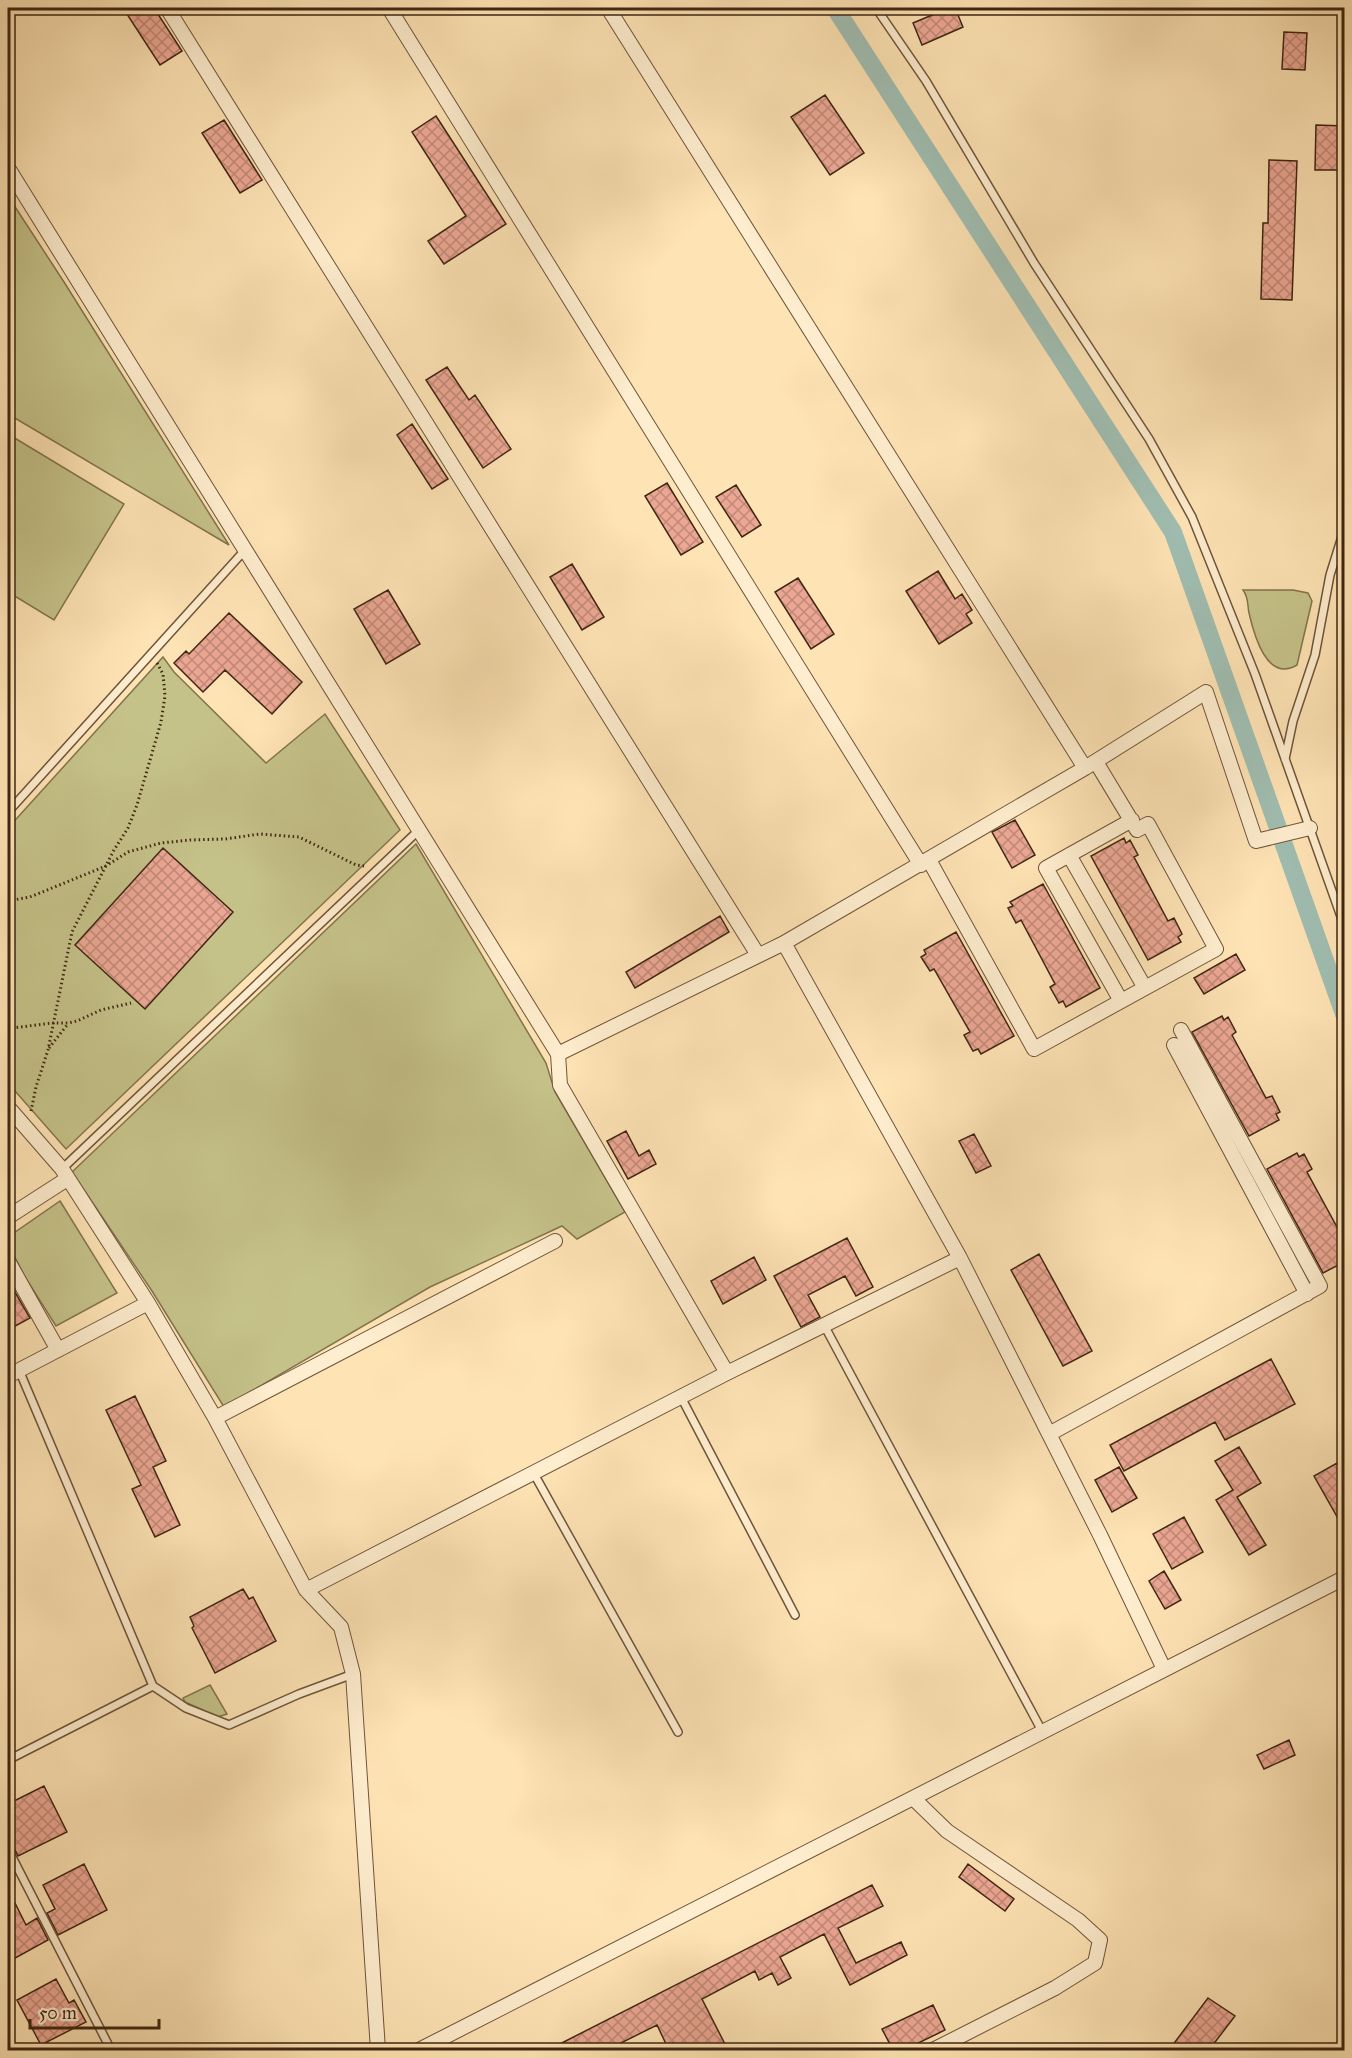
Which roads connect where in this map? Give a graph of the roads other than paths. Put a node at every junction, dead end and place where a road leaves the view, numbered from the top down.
1 (167, 8) edge
2 (389, 8) edge
3 (608, 8) edge
4 (876, 8) edge
5 (8, 168) edge
6 (1344, 530) edge
7 (245, 550) junction
8 (1285, 759) junction
9 (1090, 765) junction
10 (8, 812) edge
11 (1132, 820) junction
12 (1310, 828) junction
13 (419, 830) junction
14 (1069, 855) junction
15 (925, 863) junction
16 (1344, 925) edge
17 (784, 943) junction
18 (758, 955) junction
19 (1145, 988) junction
20 (1121, 1001) junction
21 (1181, 1030) dead end
22 (1174, 1045) dead end
23 (558, 1054) junction
24 (8, 1107) edge
25 (65, 1174) junction
26 (8, 1216) edge
27 (555, 1242) dead end
28 (960, 1258) junction
29 (8, 1261) edge
30 (1307, 1294) junction
31 (148, 1303) junction
32 (824, 1325) junction
33 (58, 1350) junction
34 (727, 1372) junction
35 (13, 1373) edge
36 (680, 1397) junction
37 (215, 1418) junction
38 (1049, 1434) junction
39 (533, 1472) junction
40 (1344, 1578) edge
41 (306, 1590) junction
42 (795, 1615) dead end
43 (1164, 1669) junction
44 (353, 1674) junction
45 (153, 1686) junction
46 (1042, 1731) junction
47 (678, 1732) dead end
48 (8, 1760) edge
49 (913, 1798) junction
50 (8, 1849) edge
51 (111, 2050) edge
52 (378, 2050) edge
53 (419, 2050) edge
54 (933, 2050) edge

1 - 18 street
2 - 15 street
3 - 9 street
4 - 8 lane
5 - 7 street
6 - 8 lane
7 - 10 lane
7 - 13 street
8 - 12 lane
9 - 11 street
9 - 12 street
9 - 15 street
11 - 14 street
11 - 19 street
12 - 16 lane
13 - 23 street
13 - 25 lane
14 - 19 street
14 - 20 street
15 - 17 street
15 - 20 street
17 - 18 street
17 - 28 street
18 - 23 street
19 - 20 street
21 - 30 street
22 - 30 street
23 - 34 street
24 - 25 street
25 - 26 street
25 - 31 street
27 - 37 street
28 - 32 street
28 - 38 street
29 - 33 street
30 - 38 street
31 - 33 street
31 - 37 street
32 - 34 street
32 - 46 lane
33 - 35 street
34 - 36 street
35 - 45 lane
36 - 39 street
36 - 42 lane
37 - 41 street
38 - 43 street
39 - 41 street
39 - 47 lane
40 - 43 street
41 - 44 street
43 - 46 street
44 - 45 lane
44 - 52 street
45 - 48 lane
46 - 49 street
49 - 53 street
49 - 54 street
50 - 51 lane

